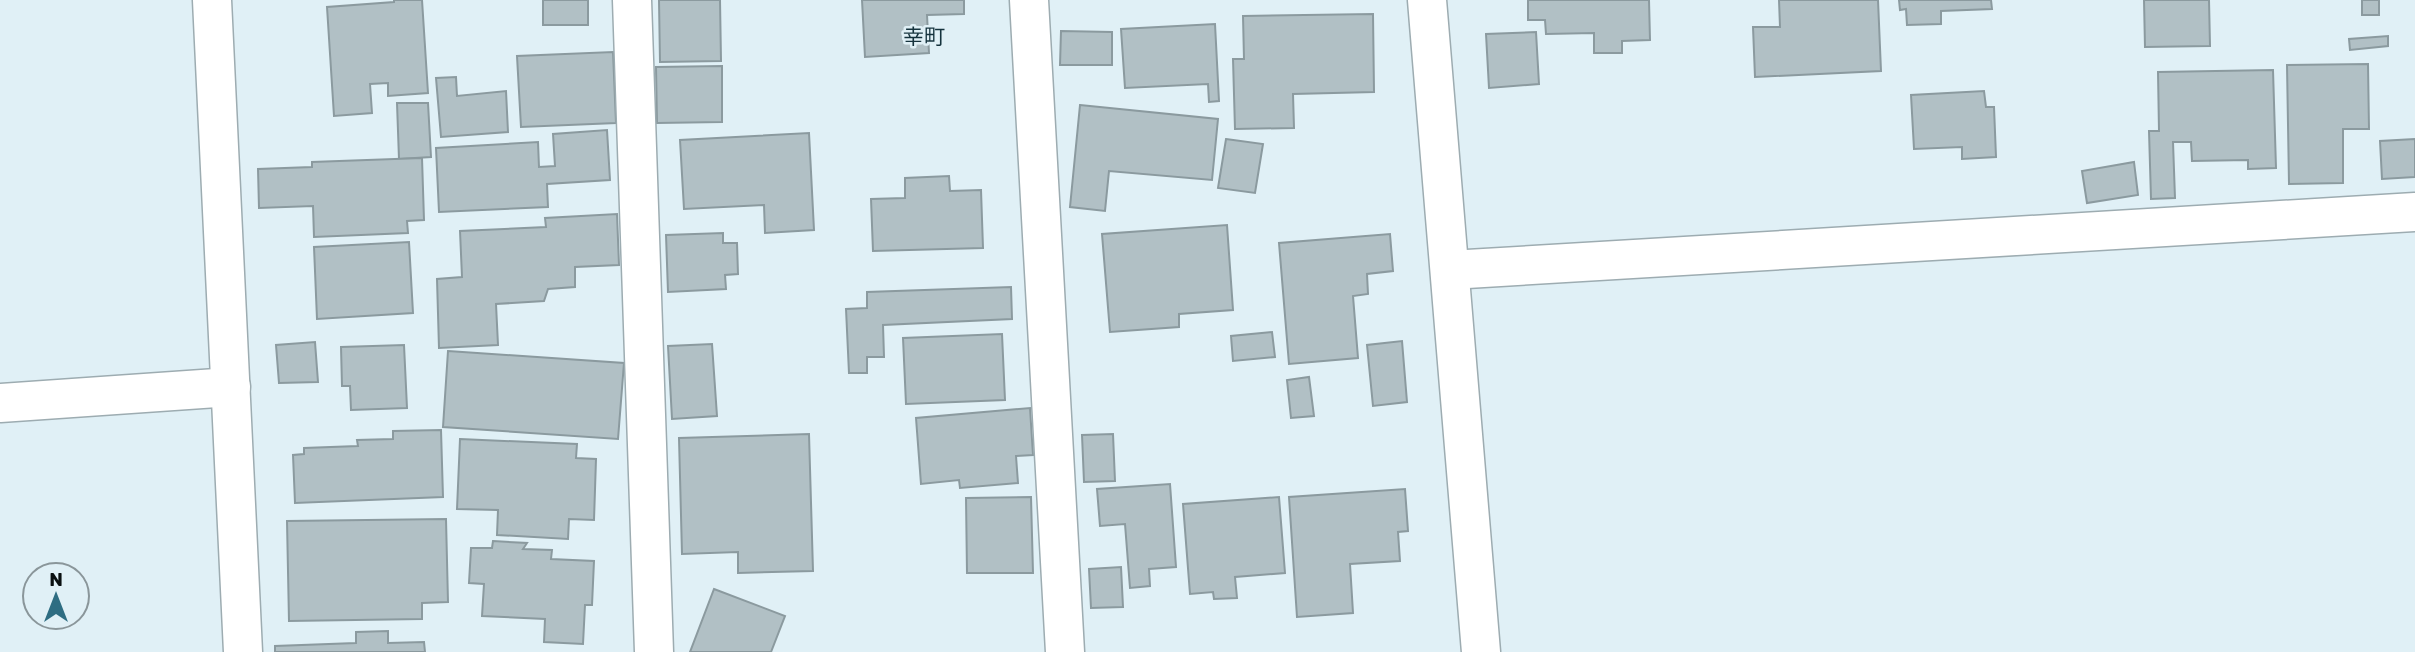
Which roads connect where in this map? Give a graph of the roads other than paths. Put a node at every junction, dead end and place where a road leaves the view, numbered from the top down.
1 (212, 0) edge
2 (632, 0) edge
3 (1029, 0) edge
4 (1427, 0) edge
5 (2415, 212) edge
6 (1450, 270) junction
7 (231, 387) junction
8 (0, 403) edge
9 (243, 652) edge
10 (654, 652) edge
11 (1065, 652) edge
12 (1481, 652) edge

1 - 7 street
2 - 10 street
3 - 11 street
4 - 6 street
5 - 6 street
6 - 12 street
7 - 8 street
7 - 9 street

